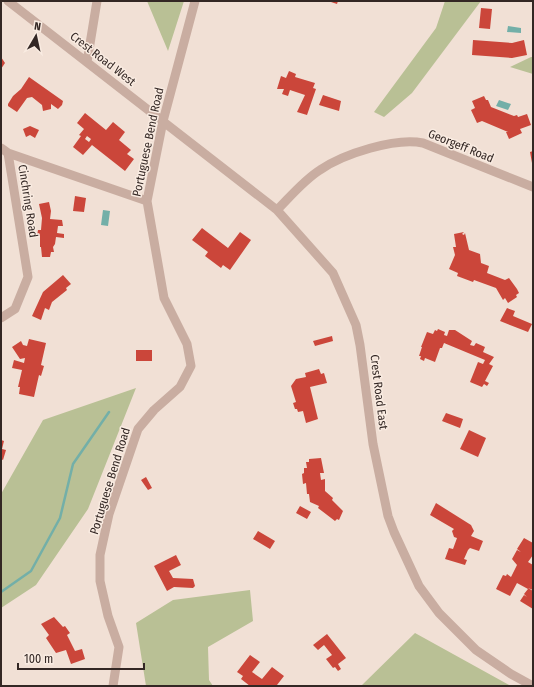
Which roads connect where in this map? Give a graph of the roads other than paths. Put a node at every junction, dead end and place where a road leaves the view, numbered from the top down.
1 (8, 1) edge
2 (97, 1) edge
3 (195, 1) edge
4 (87, 62) junction
5 (164, 121) junction
6 (5, 150) edge
7 (533, 187) edge
8 (147, 201) junction
9 (277, 210) junction
10 (1, 318) edge
11 (113, 686) edge
12 (533, 686) edge

1 - 4 street, Crest Road West
2 - 4 street
3 - 5 street, Portuguese Bend Road
4 - 5 street, Crest Road West
5 - 8 street, Portuguese Bend Road
5 - 9 street, Crest Road East
6 - 8 street, Cinchring Road
6 - 10 street, Cinchring Road
7 - 9 street, Georgeff Road
8 - 11 street, Portuguese Bend Road
9 - 12 street, Crest Road East

